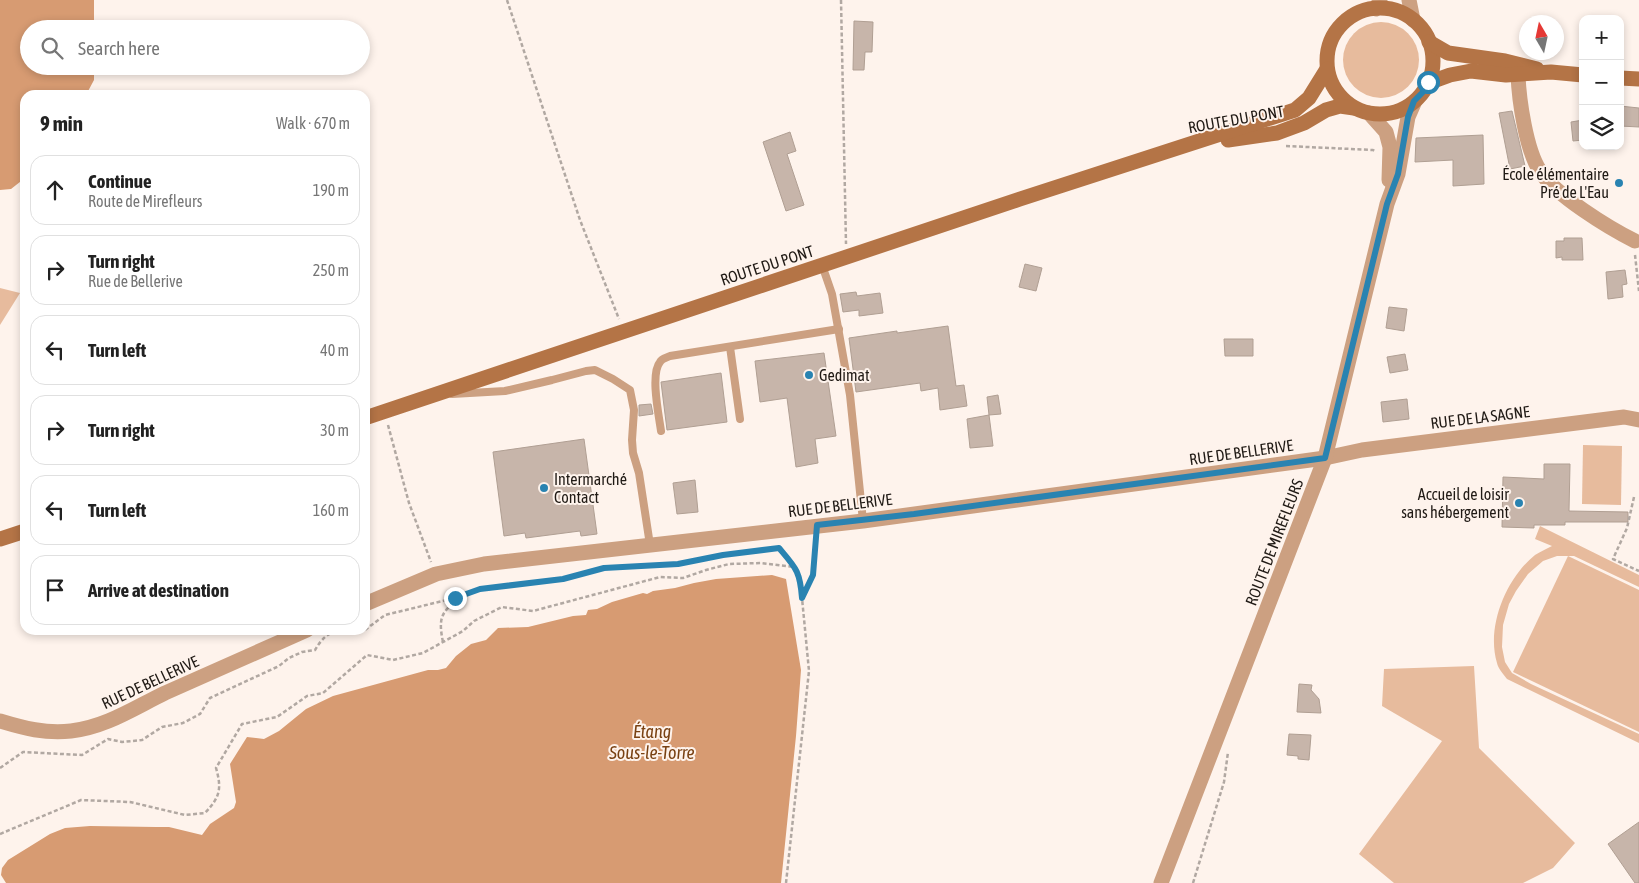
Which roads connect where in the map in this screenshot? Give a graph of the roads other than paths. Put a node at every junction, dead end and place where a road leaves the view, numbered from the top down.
1 (1409, 0) edge
2 (1378, 4) edge
3 (1413, 20) junction
4 (1430, 42) junction
5 (1327, 69) junction
6 (1551, 72) junction
7 (1518, 75) junction
8 (1579, 75) edge
9 (1624, 78) edge
10 (1639, 79) edge
11 (1428, 82) junction
12 (1414, 101) junction
13 (1354, 108) junction
14 (1369, 113) junction
15 (1180, 148) junction
16 (1387, 204) junction
17 (1635, 241) road end
18 (822, 265) junction
19 (839, 330) junction
20 (730, 346) junction
21 (435, 395) junction
22 (370, 416) edge
23 (740, 419) dead end
24 (1639, 420) edge
25 (661, 431) dead end
26 (1325, 458) junction
27 (864, 521) junction
28 (20, 533) edge
29 (0, 539) edge
30 (650, 545) junction
31 (370, 602) edge
32 (296, 635) edge
33 (0, 721) edge
34 (1161, 883) edge

1 - 3 street
2 - 3 main road
2 - 5 main road
3 - 4 main road
4 - 6 main road
4 - 11 main road
5 - 13 main road
5 - 15 main road, ROUTE DU PONT
6 - 7 main road
6 - 8 main road
7 - 11 main road
7 - 17 street
9 - 10 main road
11 - 12 main road
12 - 14 main road
12 - 16 street, ROUTE DE MIREFLEURS
13 - 14 main road
13 - 15 main road, ROUTE DU PONT
14 - 16 street, ROUTE DE MIREFLEURS
15 - 18 main road, ROUTE DU PONT
16 - 26 street, ROUTE DE MIREFLEURS
18 - 19 lane
18 - 21 main road, ROUTE DU PONT
19 - 20 lane
19 - 27 lane
20 - 23 lane
20 - 25 lane
21 - 22 main road, ROUTE DU PONT
21 - 30 lane
24 - 26 street, RUE DE LA SAGNE
26 - 27 street, RUE DE BELLERIVE
26 - 34 street, ROUTE DE MIREFLEURS
27 - 30 street, RUE DE BELLERIVE
28 - 29 main road
30 - 31 street, RUE DE BELLERIVE
32 - 33 street, RUE DE BELLERIVE

